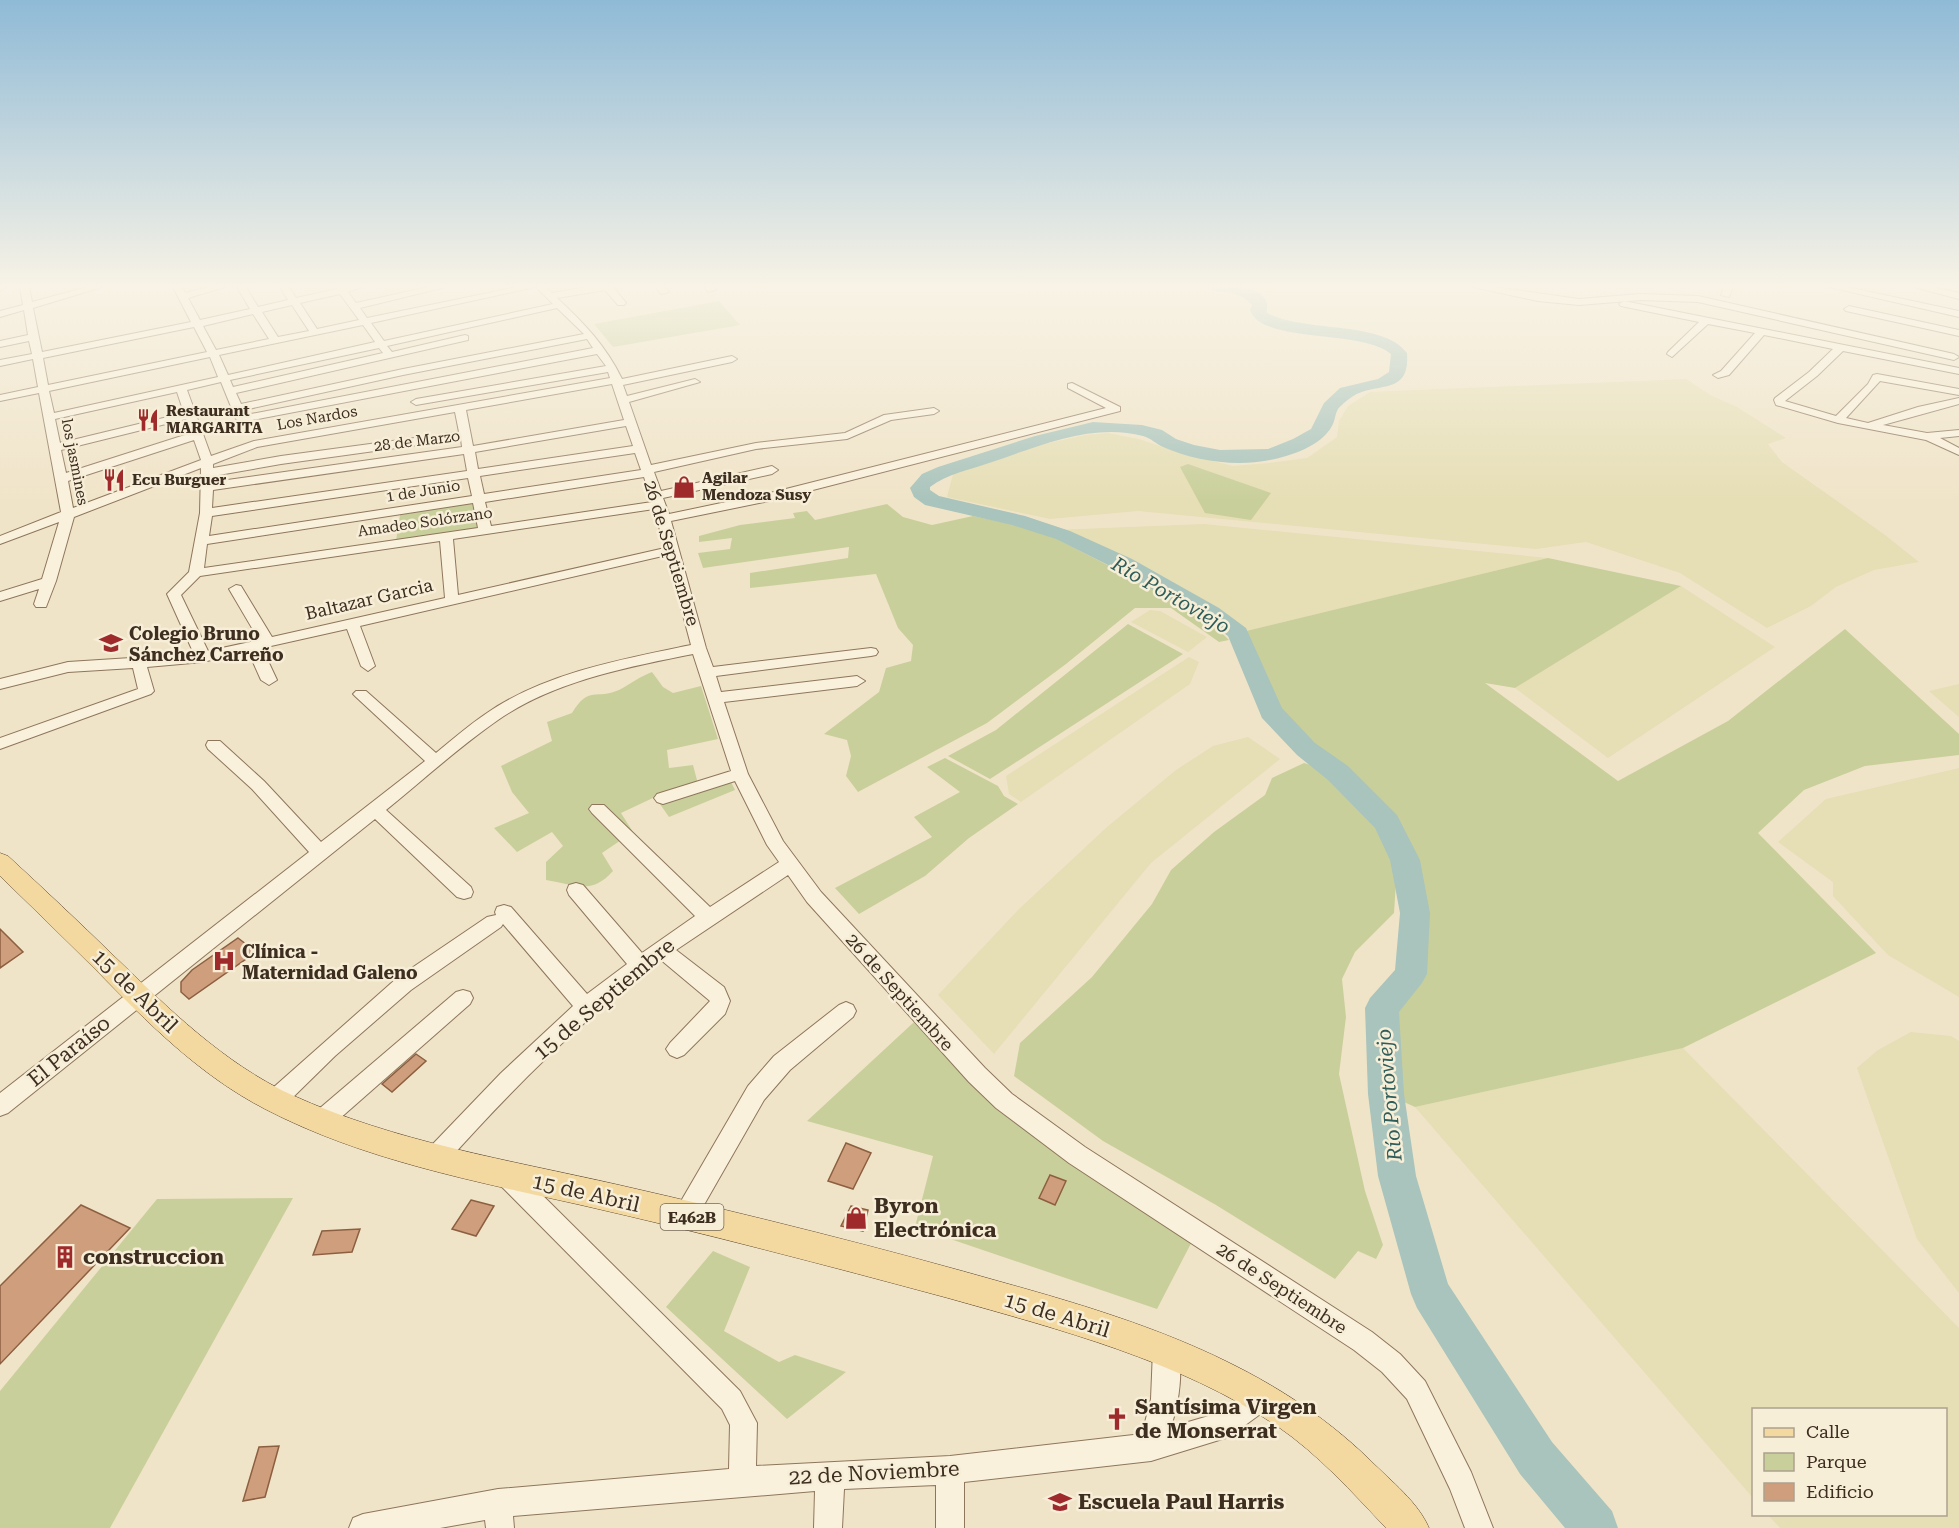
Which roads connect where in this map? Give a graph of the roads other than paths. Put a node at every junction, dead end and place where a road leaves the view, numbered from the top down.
1 (25, 358) edge
2 (37, 358) edge
3 (198, 358) edge
4 (215, 358) edge
5 (319, 358) edge
6 (379, 358) edge
7 (392, 358) edge
8 (474, 358) edge
9 (558, 358) edge
10 (606, 358) edge
11 (1738, 358) edge
12 (1829, 358) edge
13 (1893, 358) edge
14 (732, 359) dead end
15 (0, 363) edge
16 (1922, 364) junction
17 (612, 368) junction
18 (1954, 370) edge
19 (403, 372) junction
20 (1718, 375) dead end
21 (224, 380) junction
22 (617, 381) junction
23 (695, 382) dead end
24 (1914, 383) junction
25 (1072, 386) dead end
26 (181, 389) junction
27 (44, 390) junction
28 (230, 391) junction
29 (1959, 392) edge
30 (0, 398) edge
31 (623, 400) junction
32 (1959, 401) edge
33 (416, 402) dead end
34 (238, 408) junction
35 (460, 408) junction
36 (934, 411) dead end
37 (190, 415) junction
38 (49, 417) junction
39 (1838, 420) junction
40 (630, 422) junction
41 (1868, 426) junction
42 (1959, 433) edge
43 (198, 435) junction
44 (465, 435) junction
45 (1929, 436) junction
46 (55, 448) junction
47 (639, 449) junction
48 (469, 450) junction
49 (1959, 452) edge
50 (207, 467) junction
51 (772, 470) dead end
52 (648, 472) junction
53 (474, 474) junction
54 (61, 479) junction
55 (207, 487) junction
56 (480, 500) junction
57 (658, 500) junction
58 (206, 513) junction
59 (68, 514) junction
60 (664, 519) junction
61 (485, 530) junction
62 (446, 536) junction
63 (0, 540) edge
64 (203, 542) junction
65 (674, 550) junction
66 (196, 573) junction
67 (49, 581) junction
68 (236, 590) dead end
69 (0, 597) edge
70 (452, 600) junction
71 (40, 604) dead end
72 (352, 622) junction
73 (261, 644) junction
74 (699, 648) junction
75 (871, 652) dead end
76 (203, 657) junction
77 (139, 664) junction
78 (368, 666) dead end
79 (706, 672) junction
80 (269, 680) dead end
81 (857, 681) dead end
82 (0, 684) edge
83 (361, 694) dead end
84 (714, 698) junction
85 (0, 744) edge
86 (214, 745) dead end
87 (435, 761) junction
88 (740, 774) junction
89 (663, 798) dead end
90 (598, 808) dead end
91 (375, 809) junction
92 (321, 853) junction
93 (0, 862) edge
94 (790, 864) junction
95 (576, 890) dead end
96 (464, 892) dead end
97 (708, 917) junction
98 (661, 949) junction
99 (640, 965) junction
100 (137, 995) junction
101 (463, 998) dead end
102 (586, 1007) junction
103 (846, 1011) dead end
104 (677, 1049) dead end
105 (274, 1101) junction
106 (0, 1106) edge
107 (321, 1121) junction
108 (437, 1156) junction
109 (506, 1174) junction
110 (685, 1216) junction
111 (1166, 1350) junction
112 (1262, 1398) junction
113 (1151, 1447) junction
114 (950, 1470) junction
115 (830, 1477) junction
116 (741, 1482) junction
117 (499, 1516) edge
118 (363, 1528) edge
119 (828, 1528) edge
120 (950, 1528) edge
121 (1411, 1528) edge
122 (1479, 1528) edge

1 - 15 street
2 - 27 street, los jasmines
3 - 27 street
4 - 21 street
5 - 21 street
6 - 28 street
7 - 19 street
8 - 19 street
9 - 34 street
10 - 17 street, 26 de Septiembre
11 - 20 street
12 - 39 street
13 - 16 street
14 - 22 street, Los Nardos
16 - 18 street
16 - 24 street
17 - 22 street, 26 de Septiembre
17 - 33 street
19 - 34 street
21 - 26 street
21 - 28 street
22 - 31 street, 26 de Septiembre
22 - 35 street, Los Nardos
23 - 31 street
24 - 29 street
24 - 39 street
25 - 60 street
26 - 37 street
26 - 38 street
27 - 30 street
27 - 38 street, los jasmines
28 - 34 street
31 - 40 street, 26 de Septiembre
32 - 41 street
35 - 44 street
35 - 50 street, Los Nardos
36 - 52 street, 1 de Junio
37 - 43 street
37 - 46 street
38 - 46 street, los jasmines
39 - 41 street
40 - 47 street, 26 de Septiembre
40 - 48 street, 28 de Marzo
41 - 45 street
42 - 45 street
43 - 50 street
43 - 54 street
44 - 48 street
44 - 50 street
45 - 49 street
46 - 54 street, los jasmines
47 - 52 street, 26 de Septiembre
47 - 53 street
48 - 53 street
48 - 55 street, 28 de Marzo
50 - 55 street
50 - 59 street, Los Nardos
51 - 57 street, Amadeo Solórzano
52 - 56 street, 1 de Junio
52 - 57 street, 26 de Septiembre
53 - 56 street
53 - 58 street
54 - 59 street, los jasmines
55 - 58 street
56 - 61 street
56 - 64 street, 1 de Junio
57 - 60 street, 26 de Septiembre
57 - 61 street, Amadeo Solórzano
58 - 64 street
59 - 63 street, Los Nardos
59 - 67 street, los jasmines
60 - 65 street, 26 de Septiembre
61 - 62 street, Amadeo Solórzano
62 - 66 street, Amadeo Solórzano
62 - 70 street
64 - 66 street
65 - 70 street, Baltazar Garcia
65 - 74 street, 26 de Septiembre
66 - 76 street
67 - 69 street
67 - 71 street, los jasmines
68 - 73 street
70 - 72 street, Baltazar Garcia
72 - 73 street, Baltazar Garcia
72 - 78 street
73 - 76 street, Baltazar Garcia
73 - 80 street
74 - 79 street, 26 de Septiembre
74 - 87 street, El Paraíso
75 - 79 street
76 - 77 street, Baltazar Garcia
77 - 82 street, Baltazar Garcia
77 - 85 street
79 - 84 street, 26 de Septiembre
81 - 84 street
83 - 87 street
84 - 88 street, 26 de Septiembre
86 - 92 street
87 - 91 street, El Paraíso
88 - 89 street
88 - 94 street, 26 de Septiembre
90 - 97 street
91 - 92 street, El Paraíso
91 - 96 street
92 - 100 street, El Paraíso
93 - 100 main road, 15 de Abril / E462B
94 - 97 street, 15 de Septiembre
94 - 122 street, 26 de Septiembre
95 - 99 street
97 - 98 street, 15 de Septiembre
98 - 99 street, 15 de Septiembre
98 - 104 street
99 - 102 street, 15 de Septiembre
100 - 105 main road, 15 de Abril / E462B
100 - 106 street, El Paraíso
101 - 107 street
102 - 105 street
102 - 108 street, 15 de Septiembre
103 - 110 street
105 - 107 main road, 15 de Abril / E462B
107 - 108 main road, 15 de Abril / E462B
108 - 109 main road, 15 de Abril / E462B
109 - 110 main road, 15 de Abril / E462B
109 - 116 street
110 - 111 main road, 15 de Abril / E462B
111 - 112 main road, 15 de Abril / E462B
111 - 113 street
112 - 113 street, 22 de Noviembre
112 - 121 main road, 15 de Abril / E462B
113 - 114 street, 22 de Noviembre
114 - 115 street, 22 de Noviembre
114 - 120 street
115 - 116 street, 22 de Noviembre
115 - 119 street
116 - 117 street, 22 de Noviembre
117 - 118 street, 22 de Noviembre

